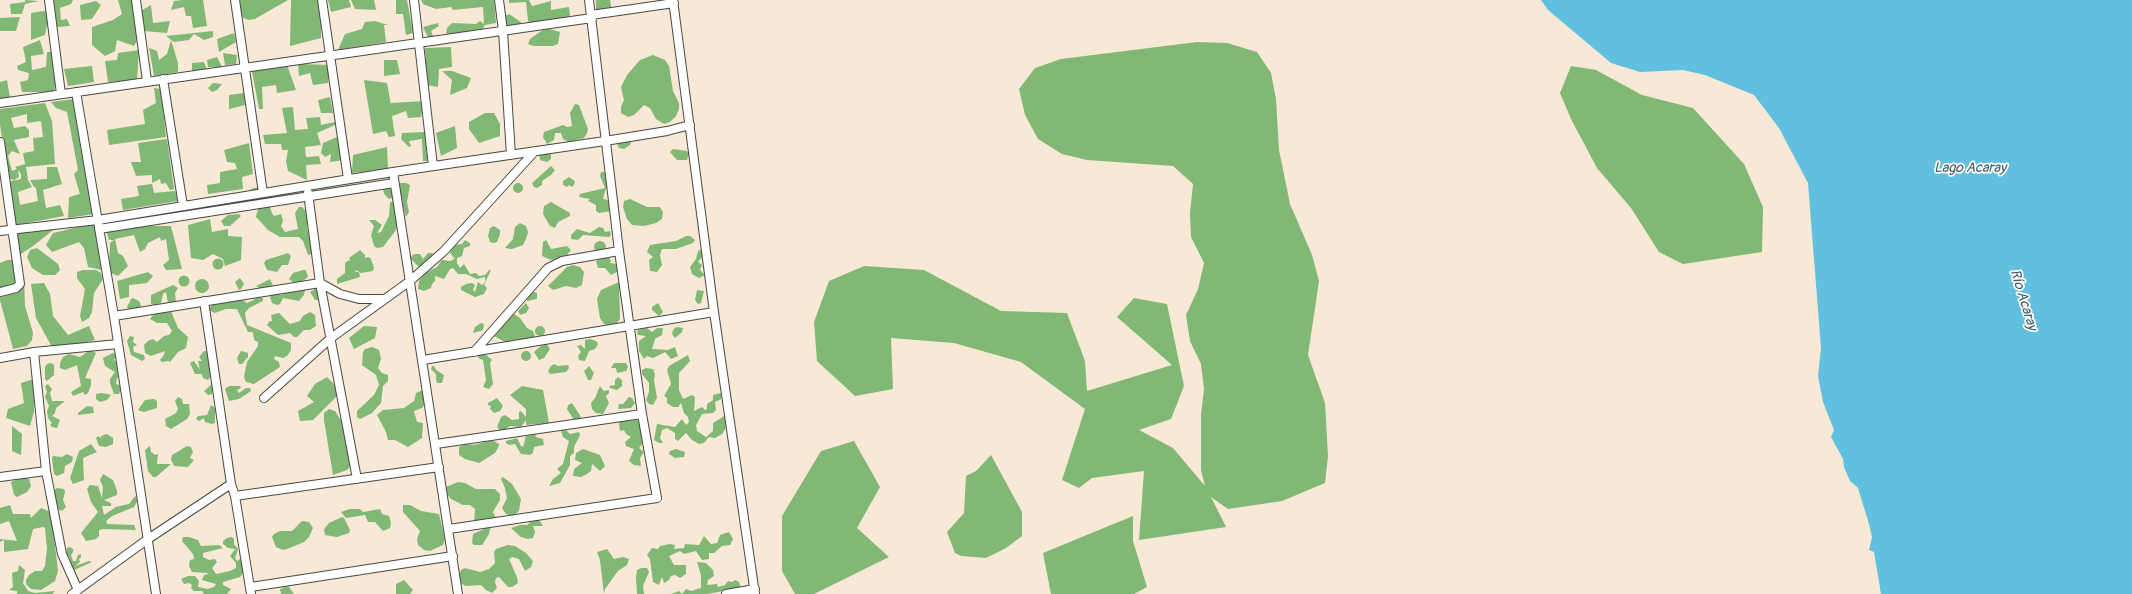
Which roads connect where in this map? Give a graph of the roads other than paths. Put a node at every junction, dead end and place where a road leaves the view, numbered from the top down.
1 (49, 0) edge
2 (136, 0) edge
3 (235, 0) edge
4 (322, 0) edge
5 (414, 0) edge
6 (499, 0) edge
7 (589, 0) edge
8 (673, 2) edge
9 (592, 17) junction
10 (503, 31) junction
11 (420, 42) junction
12 (330, 55) junction
13 (245, 68) junction
14 (163, 79) junction
15 (147, 81) junction
16 (76, 92) junction
17 (61, 94) junction
18 (0, 102) edge
19 (690, 125) junction
20 (605, 141) junction
21 (0, 142) edge
22 (536, 151) junction
23 (511, 155) junction
24 (433, 166) junction
25 (393, 172) junction
26 (348, 179) junction
27 (394, 183) junction
28 (307, 186) junction
29 (262, 193) junction
30 (308, 197) junction
31 (183, 206) junction
32 (98, 220) junction
33 (14, 230) junction
34 (99, 230) junction
35 (0, 231) edge
36 (619, 251) junction
37 (410, 281) junction
38 (320, 283) junction
39 (0, 292) edge
40 (382, 300) junction
41 (204, 302) junction
42 (714, 312) junction
43 (114, 316) junction
44 (629, 326) junction
45 (331, 338) junction
46 (118, 344) junction
47 (34, 352) junction
48 (474, 352) junction
49 (0, 358) edge
50 (423, 360) junction
51 (264, 398) dead end
52 (642, 414) junction
53 (436, 444) junction
54 (439, 467) junction
55 (46, 472) junction
56 (0, 477) edge
57 (357, 479) junction
58 (231, 484) junction
59 (235, 496) junction
60 (449, 529) junction
61 (148, 539) junction
62 (453, 556) junction
63 (251, 590) edge
64 (75, 592) edge
65 (755, 592) edge
66 (156, 594) edge
67 (458, 594) edge
68 (726, 594) edge

1 - 17 street
2 - 15 street
3 - 13 street
4 - 12 street
5 - 11 street
6 - 10 street
7 - 9 street
8 - 9 street
8 - 19 street
9 - 10 street
9 - 20 street
10 - 11 street
10 - 23 street
11 - 12 street
11 - 24 street
12 - 13 street
12 - 26 street
13 - 14 street
13 - 29 street
14 - 15 street
14 - 31 street
15 - 16 street
16 - 17 street
16 - 32 street
17 - 18 street
19 - 20 street
19 - 42 street
20 - 22 street
20 - 36 street
21 - 33 street
22 - 23 street
22 - 37 street
23 - 24 street
24 - 25 street
25 - 26 street
25 - 27 street
26 - 28 street
27 - 30 street
27 - 37 street
28 - 29 street
28 - 30 street
29 - 31 street
30 - 34 street
30 - 38 street
31 - 32 street
32 - 33 street
32 - 34 street
33 - 35 street
33 - 39 street
34 - 43 street
36 - 44 street
36 - 48 street
37 - 40 street
37 - 50 street
38 - 40 street
38 - 41 street
38 - 45 street
40 - 45 street
41 - 43 street
41 - 58 street
42 - 44 street
42 - 65 street
43 - 46 street
44 - 48 street
44 - 52 street
45 - 51 street
45 - 57 street
46 - 47 street
46 - 61 street
47 - 49 street
47 - 55 street
48 - 50 street
50 - 53 street
52 - 53 street
52 - 60 street
53 - 54 street
54 - 57 street
54 - 60 street
55 - 56 street
55 - 64 street
57 - 59 street
58 - 59 street
58 - 61 street
59 - 63 street
60 - 62 street
61 - 64 street
61 - 66 street
62 - 63 street
62 - 67 street
65 - 68 street

